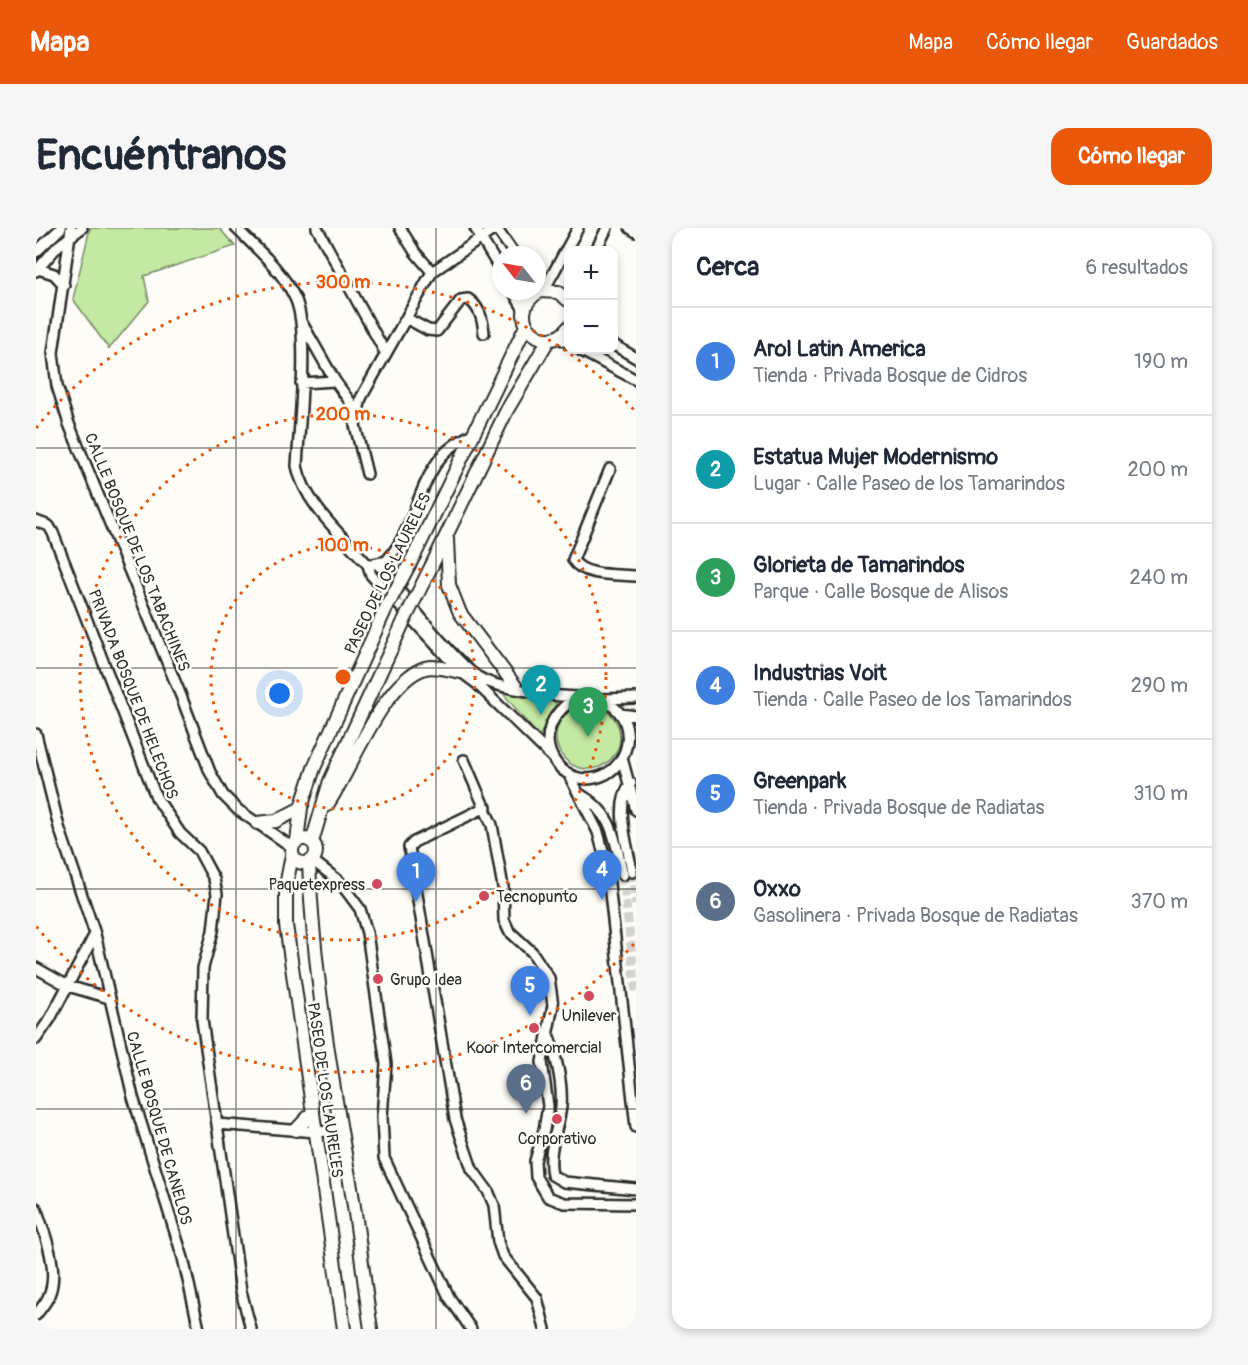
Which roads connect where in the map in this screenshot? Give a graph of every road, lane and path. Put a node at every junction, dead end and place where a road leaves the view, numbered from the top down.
1 (61, 228) edge
2 (82, 228) edge
3 (236, 228) edge
4 (316, 228) edge
5 (400, 228) edge
6 (475, 228) edge
7 (496, 228) edge
8 (578, 228) edge
9 (607, 228) edge
10 (630, 228) edge
11 (71, 232) edge
12 (636, 232) edge
13 (482, 238) junction
14 (509, 246) edge
15 (598, 246) edge
16 (36, 252) edge
17 (492, 255) edge
18 (37, 270) edge
19 (432, 272) junction
20 (546, 280) edge
21 (64, 285) junction
22 (546, 291) edge
23 (564, 297) edge
24 (518, 300) edge
25 (529, 300) edge
26 (524, 310) junction
27 (406, 318) junction
28 (302, 323) junction
29 (526, 326) junction
30 (484, 333) dead end
31 (558, 340) edge
32 (618, 347) edge
33 (386, 354) junction
34 (587, 354) edge
35 (636, 358) edge
36 (636, 380) edge
37 (335, 381) junction
38 (301, 383) junction
39 (489, 403) junction
40 (357, 410) junction
41 (507, 410) junction
42 (474, 433) junction
43 (610, 469) dead end
44 (367, 474) dead end
45 (36, 521) edge
46 (447, 538) junction
47 (368, 565) junction
48 (382, 565) junction
49 (371, 575) junction
50 (636, 576) edge
51 (461, 672) junction
52 (516, 687) junction
53 (636, 698) edge
54 (575, 699) junction
55 (600, 699) junction
56 (620, 714) junction
57 (636, 716) edge
58 (36, 734) edge
59 (551, 756) junction
60 (622, 758) junction
61 (464, 760) dead end
62 (568, 773) junction
63 (630, 783) junction
64 (578, 793) junction
65 (486, 807) junction
66 (301, 808) junction
67 (636, 810) edge
68 (319, 815) junction
69 (257, 823) junction
70 (312, 842) junction
71 (294, 848) junction
72 (311, 861) junction
73 (94, 934) junction
74 (36, 968) edge
75 (68, 986) junction
76 (109, 998) junction
77 (548, 1034) junction
78 (36, 1039) edge
79 (313, 1112) junction
80 (217, 1124) junction
81 (636, 1127) edge
82 (296, 1130) junction
83 (340, 1130) junction
84 (316, 1131) junction
85 (636, 1189) edge
86 (636, 1204) edge
87 (36, 1208) edge
88 (36, 1315) edge
89 (199, 1329) edge
90 (251, 1329) edge
91 (344, 1329) edge
92 (371, 1329) edge
93 (471, 1329) edge
94 (545, 1329) edge

1 - 16 street
2 - 11 street
3 - 28 street
4 - 33 street
5 - 19 street
6 - 13 street
7 - 13 street
7 - 14 street
8 - 20 street
9 - 15 street
10 - 12 street
11 - 18 street
11 - 21 street, CALLE BOSQUE DE LOS TABACHINES
13 - 17 street
13 - 19 street
18 - 21 street
19 - 27 street
21 - 69 street, CALLE BOSQUE DE LOS TABACHINES
22 - 23 main road
24 - 26 street
25 - 26 main road
26 - 29 main road
27 - 30 street
27 - 33 street
28 - 37 street
28 - 38 street
29 - 31 main road
29 - 39 main road, PASEO DE LOS LAURELES
31 - 41 main road
32 - 35 street
33 - 40 street
34 - 36 street
37 - 38 street
37 - 40 street
38 - 47 street
39 - 41 main road
39 - 42 main road, PASEO DE LOS LAURELES
40 - 44 street
41 - 46 main road
42 - 48 street
42 - 66 main road, PASEO DE LOS LAURELES, bridge
43 - 50 street
45 - 80 street, PRIVADA BOSQUE DE HELECHOS
46 - 52 main road
46 - 68 main road, bridge
47 - 48 street
47 - 49 street
48 - 49 street
48 - 52 street
49 - 51 street
51 - 59 street
51 - 68 main road
52 - 54 street
53 - 55 street
54 - 55 street
54 - 59 street
55 - 56 street
56 - 57 street
56 - 60 street
58 - 73 street, CALLE BOSQUE DE CANELOS
59 - 62 street
60 - 62 street
60 - 63 street
61 - 65 street
62 - 64 street
63 - 64 street
63 - 67 street
64 - 81 street
65 - 77 street
65 - 94 street
66 - 69 main road
66 - 71 main road, PASEO DE LOS LAURELES
68 - 70 main road
69 - 71 street, CALLE BOSQUE DE LOS TABACHINES
70 - 71 main road
70 - 72 main road
71 - 72 main road
71 - 79 main road, PASEO DE LOS LAURELES
72 - 83 main road, PASEO DE LOS LAURELES
72 - 93 street
73 - 75 street
73 - 76 street, CALLE BOSQUE DE CANELOS
74 - 75 street
75 - 76 street
75 - 78 street
76 - 89 street, CALLE BOSQUE DE CANELOS
77 - 85 street
77 - 86 street
79 - 82 main road
79 - 84 main road, PASEO DE LOS LAURELES
80 - 82 street
80 - 90 street, PRIVADA BOSQUE DE HELECHOS
82 - 84 street
83 - 84 street
83 - 92 main road, PASEO DE LOS LAURELES
84 - 91 main road, PASEO DE LOS LAURELES
87 - 88 street

